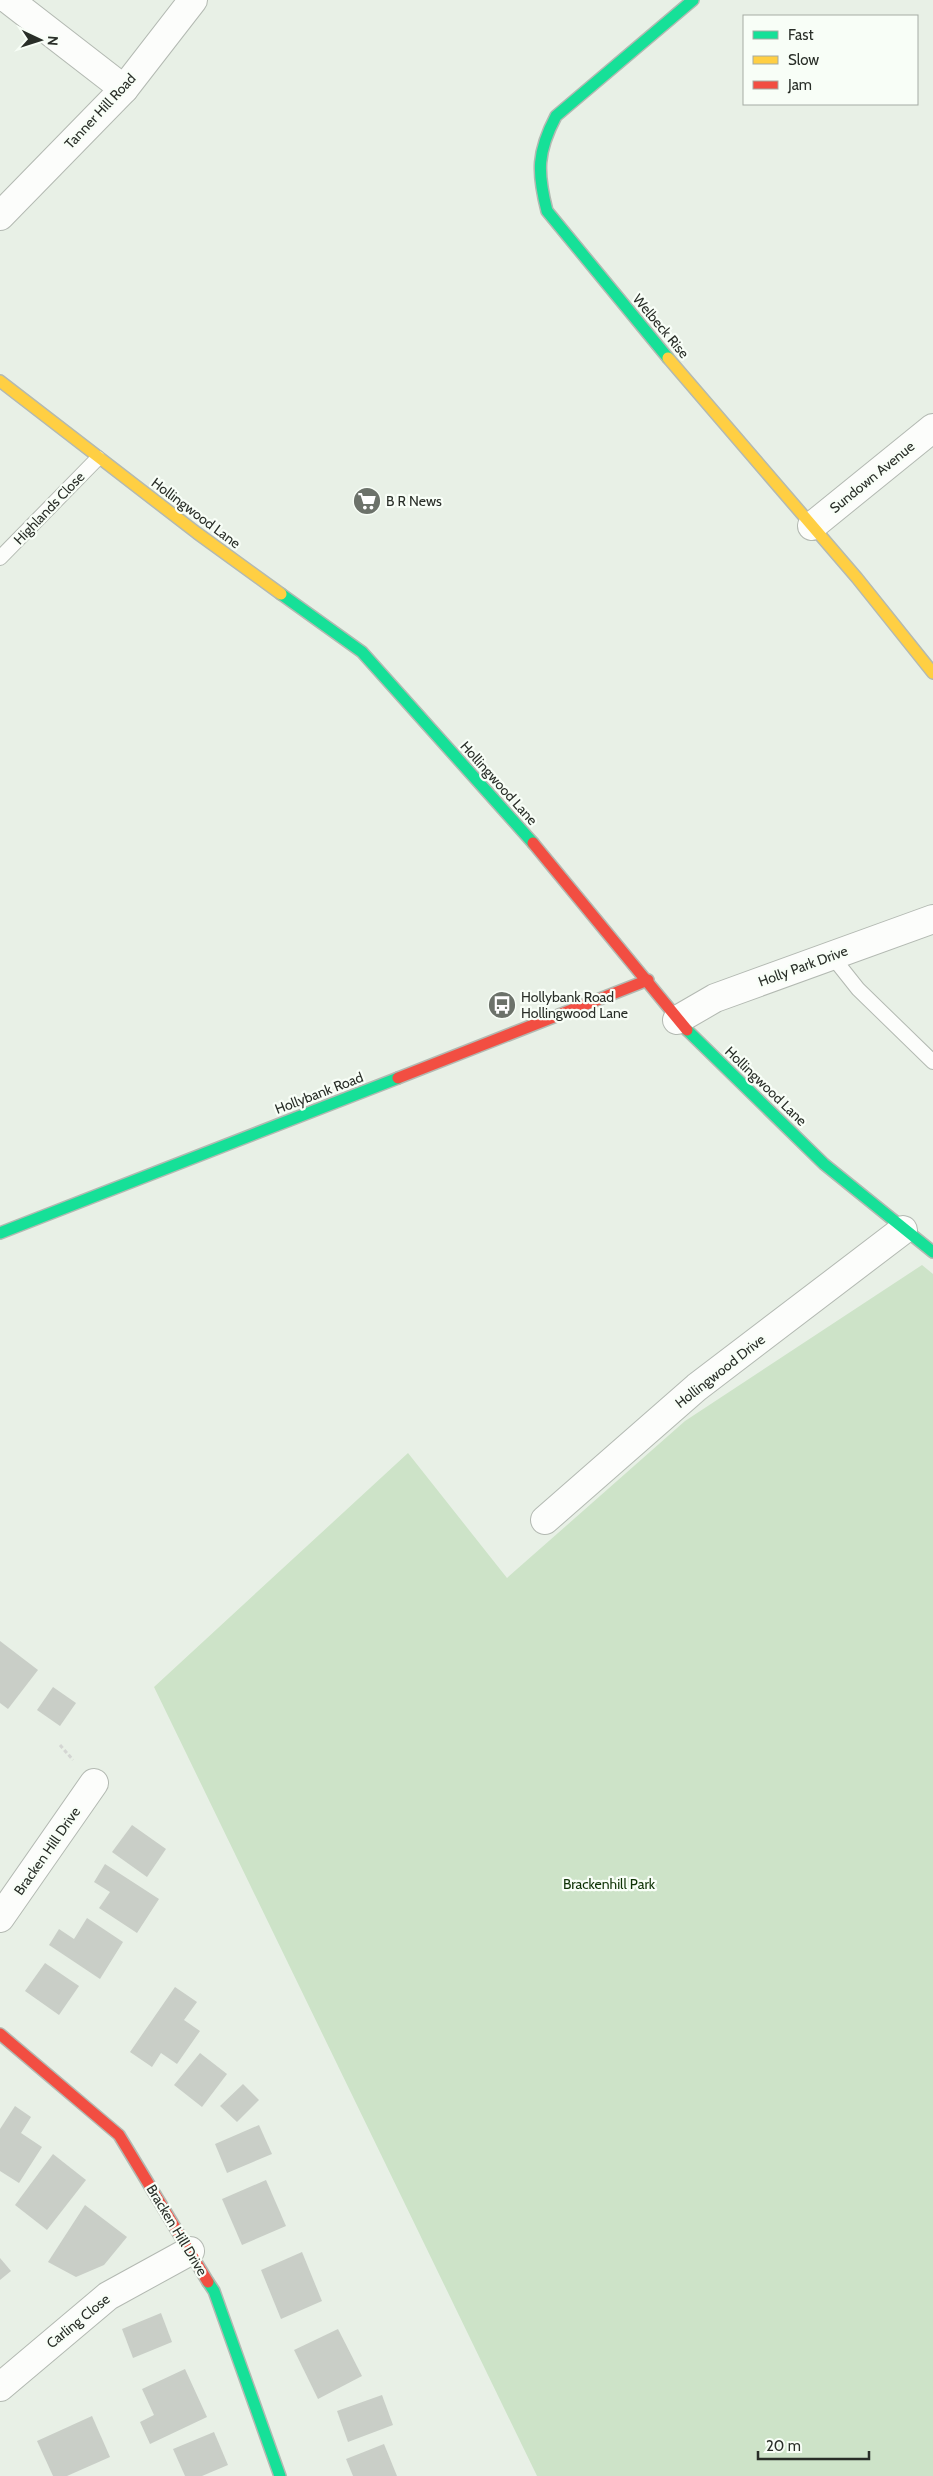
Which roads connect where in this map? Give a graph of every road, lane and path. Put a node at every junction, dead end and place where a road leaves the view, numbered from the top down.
1 (9, 0) edge
2 (193, 0) edge
3 (693, 0) edge
4 (124, 88) junction
5 (0, 216) edge
6 (0, 381) edge
7 (933, 428) edge
8 (98, 458) junction
9 (812, 526) junction
10 (0, 558) edge
11 (933, 673) edge
12 (933, 919) edge
13 (831, 956) junction
14 (648, 980) junction
15 (677, 1020) junction
16 (933, 1062) edge
17 (903, 1230) junction
18 (0, 1233) edge
19 (933, 1252) edge
20 (546, 1520) dead end
21 (94, 1783) dead end
22 (0, 1918) edge
23 (0, 2034) edge
24 (190, 2251) junction
25 (0, 2387) edge
26 (280, 2476) edge

1 - 4 street
2 - 4 street, Tanner Hill Road
3 - 9 street, Welbeck Rise
4 - 5 street, Tanner Hill Road
6 - 8 street, Hollingwood Lane
7 - 9 street, Sundown Avenue
8 - 10 lane, Highlands Close
8 - 14 street, Hollingwood Lane
9 - 11 street, Welbeck Rise
12 - 13 street, Holly Park Drive
13 - 15 street, Holly Park Drive
13 - 16 lane
14 - 15 street, Hollingwood Lane
14 - 18 street, Hollybank Road
15 - 17 street, Hollingwood Lane
17 - 19 street, Hollingwood Lane
17 - 20 street, Hollingwood Drive
21 - 22 street, Bracken Hill Drive
23 - 24 street, Bracken Hill Drive
24 - 25 street, Carling Close
24 - 26 street, Bracken Hill Drive

